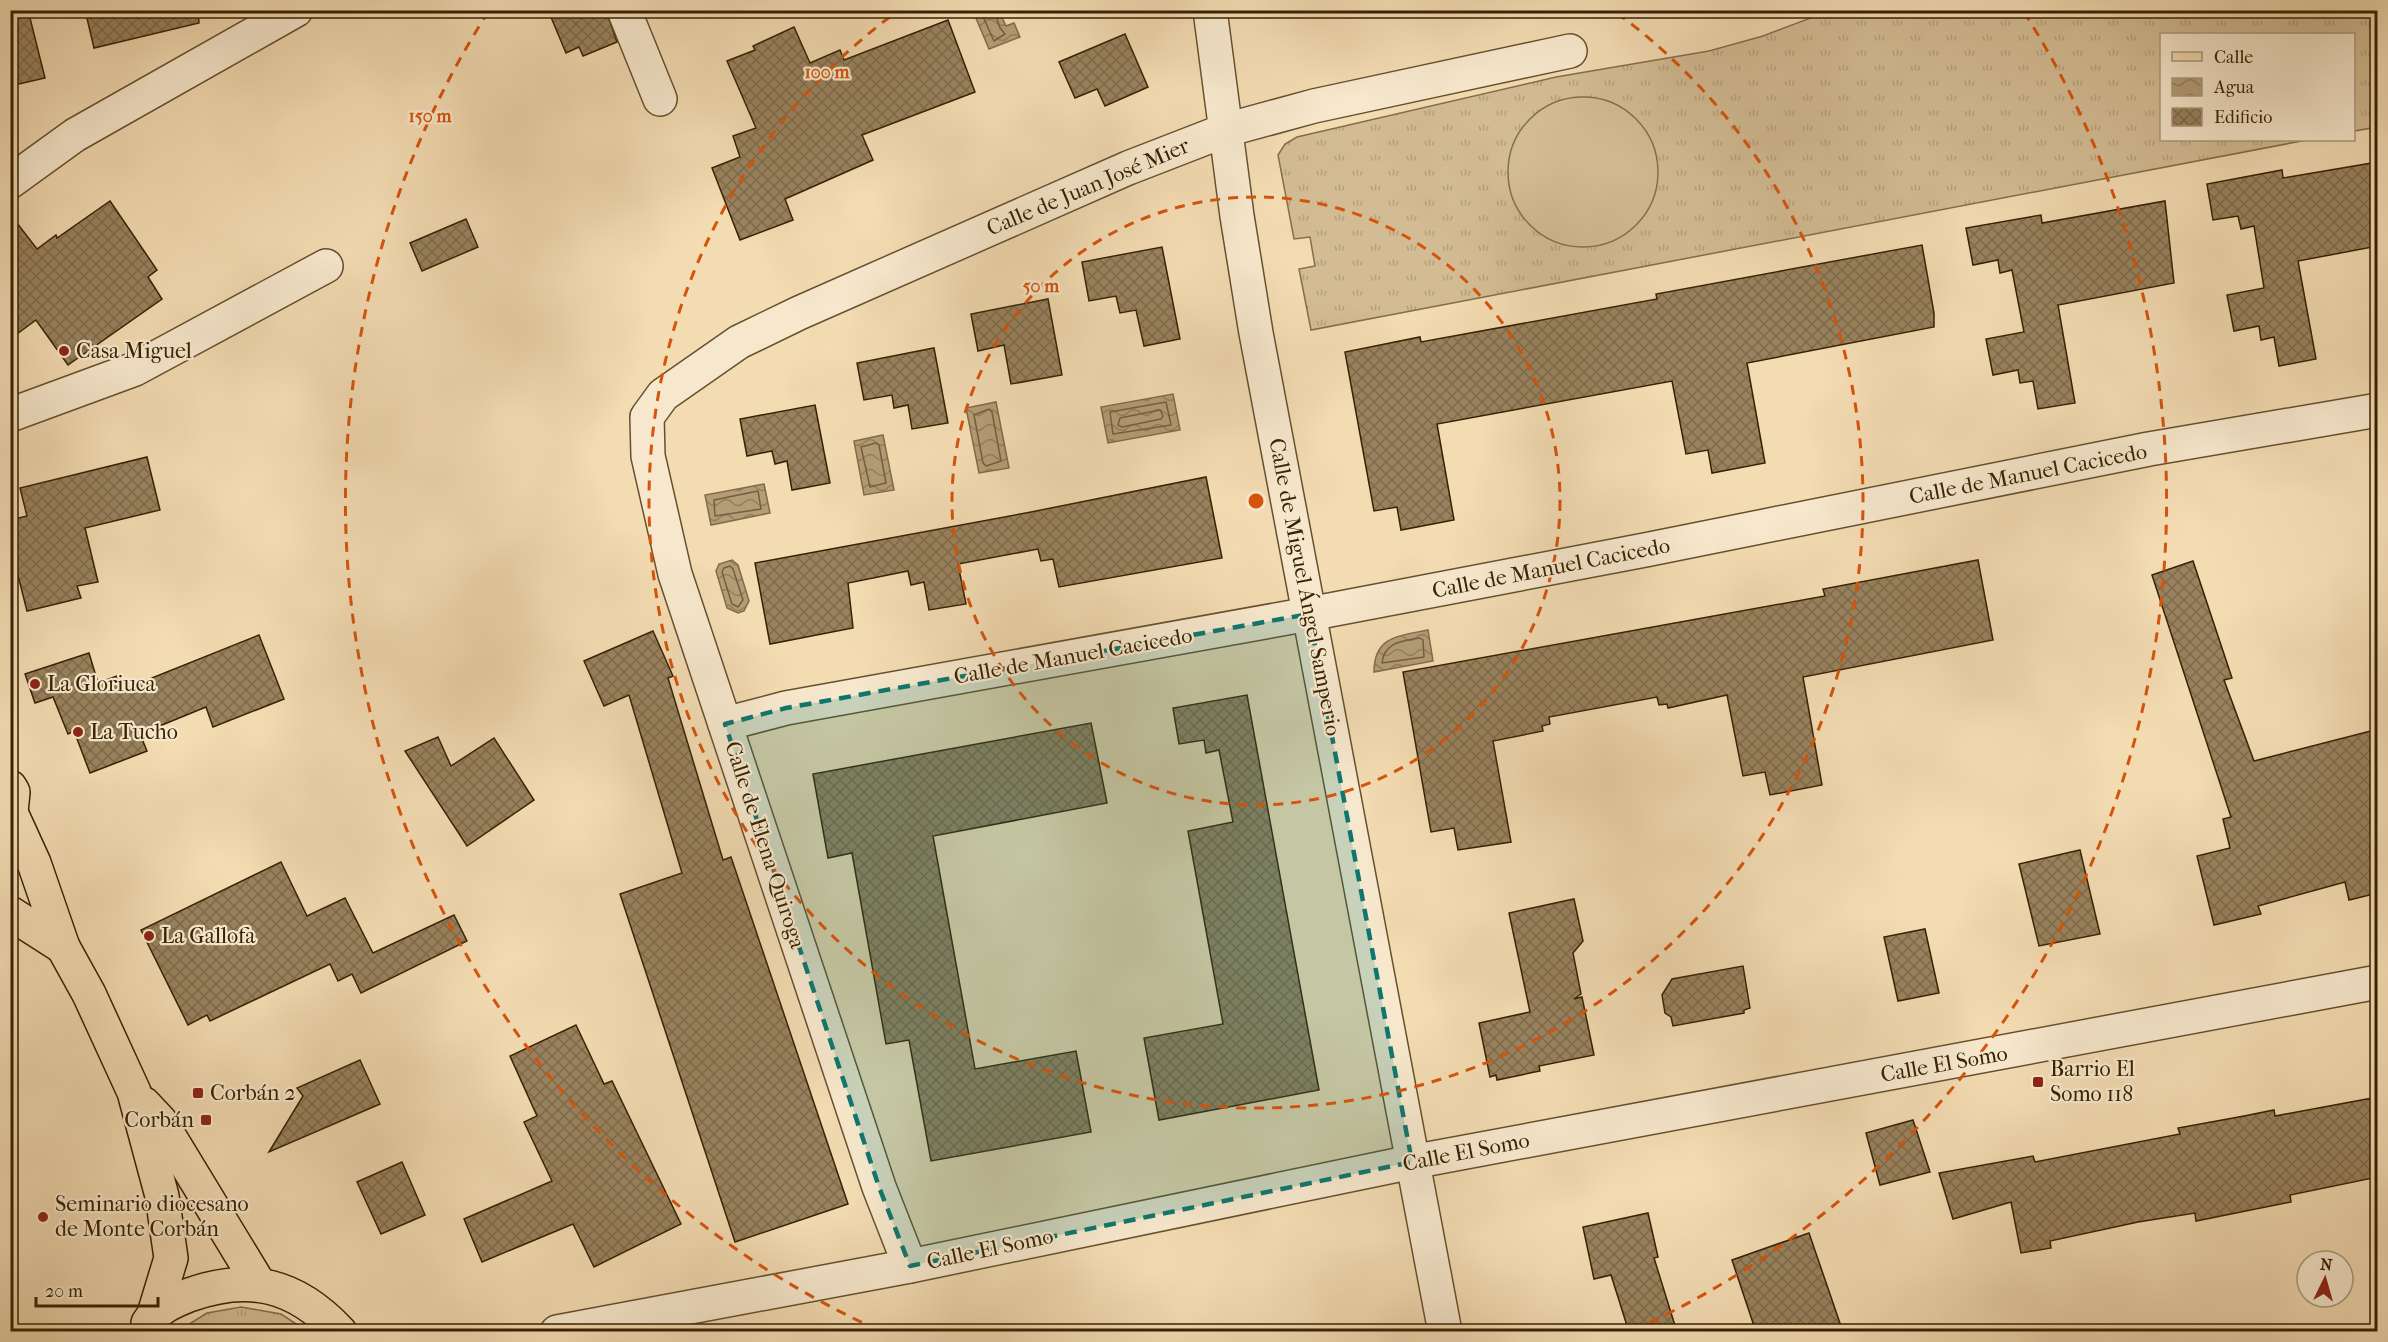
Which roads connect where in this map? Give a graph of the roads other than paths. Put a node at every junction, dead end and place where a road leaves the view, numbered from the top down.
1 (296, 10) edge
2 (624, 10) edge
3 (1210, 10) edge
4 (1569, 51) dead end
5 (660, 99) dead end
6 (1226, 130) junction
7 (10, 182) edge
8 (326, 266) dead end
9 (2378, 410) edge
10 (10, 415) edge
11 (647, 417) joint
12 (1309, 614) junction
13 (725, 724) junction
14 (11, 809) edge
15 (10, 913) edge
16 (63, 946) junction
17 (2378, 982) edge
18 (134, 1092) junction
19 (1412, 1162) junction
20 (910, 1266) junction
21 (259, 1284) junction
22 (148, 1323) edge
23 (340, 1332) edge
24 (557, 1332) edge
25 (1445, 1332) edge

1 - 7 street
2 - 5 street
3 - 6 street, Calle de Miguel Ángel Samperio
4 - 6 street, Calle de Juan José Mier
6 - 11 street, Calle de Juan José Mier
6 - 12 street, Calle de Miguel Ángel Samperio
8 - 10 street
9 - 12 street, Calle de Manuel Cacicedo
11 - 13 street, Calle de Elena Quiroga
12 - 13 street, Calle de Manuel Cacicedo
12 - 19 street, Calle de Miguel Ángel Samperio
13 - 20 street, Calle de Elena Quiroga
14 - 16 main road
15 - 16 main road
16 - 18 main road
17 - 19 street, Calle El Somo
18 - 21 main road
18 - 22 main road
19 - 20 street, Calle El Somo
19 - 25 street, Calle de Miguel Ángel Samperio
20 - 24 street, Calle El Somo
21 - 22 main road
21 - 23 main road

